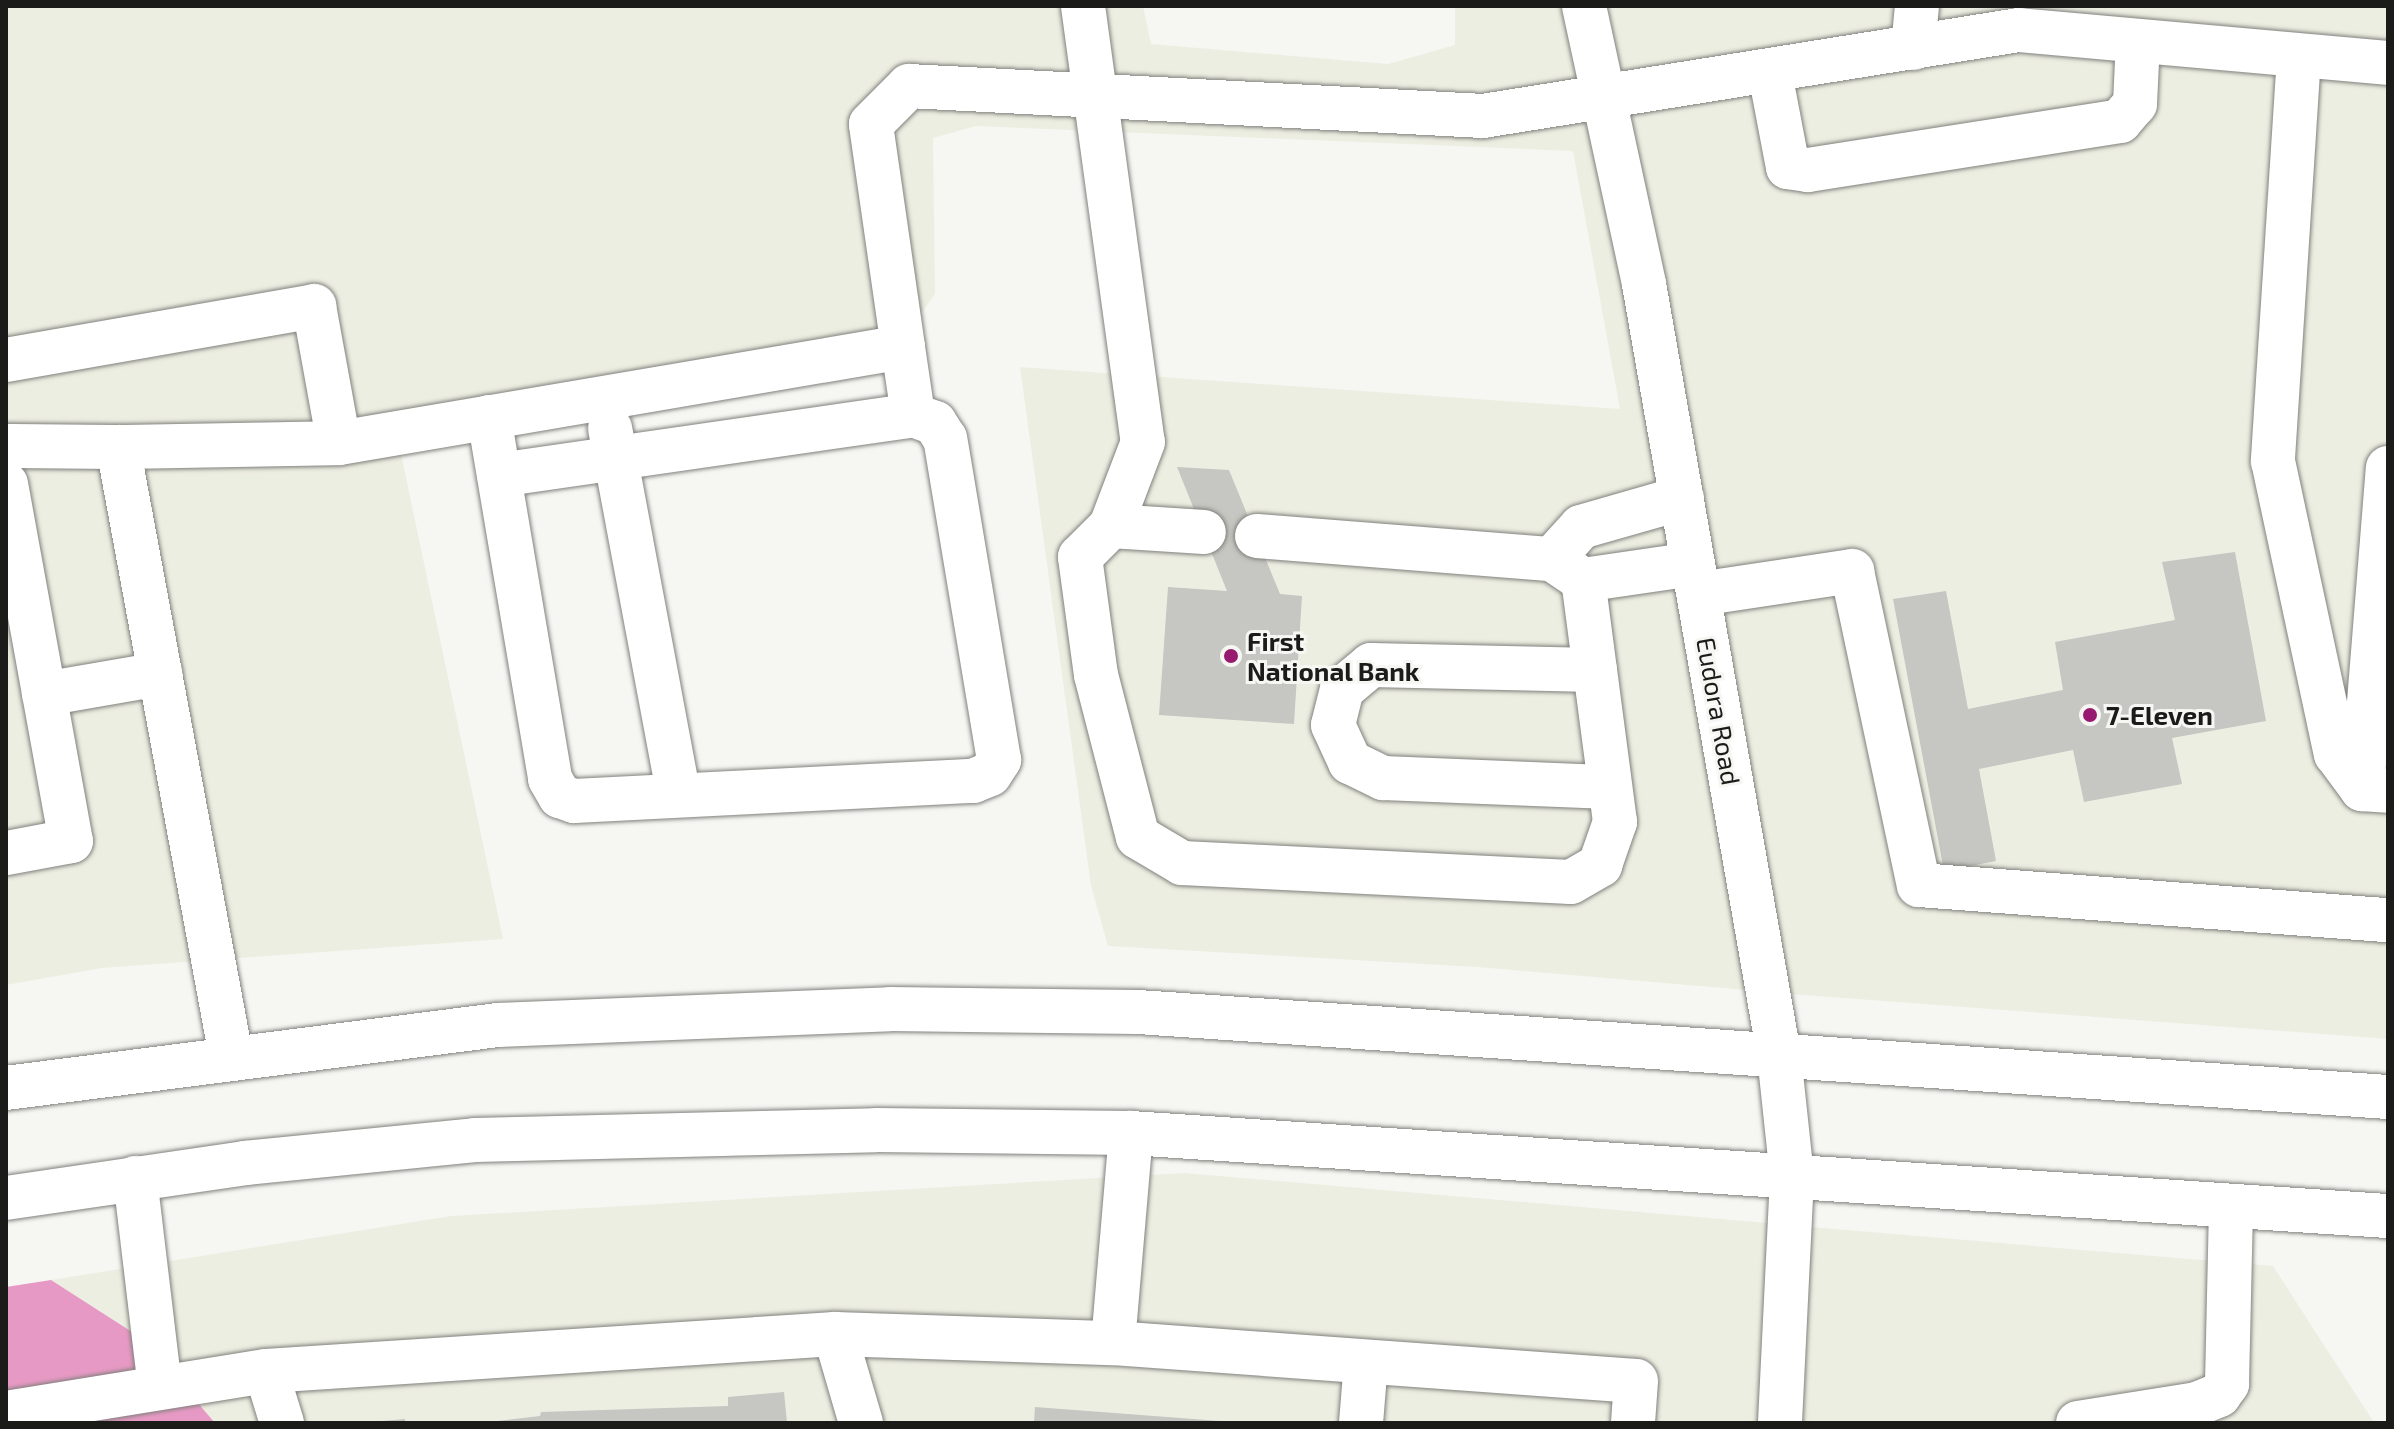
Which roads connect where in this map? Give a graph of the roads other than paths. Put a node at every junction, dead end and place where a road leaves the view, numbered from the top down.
1 (1083, 6) edge
2 (1584, 6) edge
3 (1915, 27) edge
4 (2138, 41) junction
5 (2299, 56) junction
6 (2388, 63) edge
7 (1770, 73) junction
8 (1099, 94) junction
9 (1605, 100) junction
10 (903, 347) junction
11 (6, 360) edge
12 (606, 398) junction
13 (913, 415) junction
14 (489, 417) junction
15 (339, 443) junction
16 (6, 446) edge
17 (118, 447) junction
18 (614, 458) junction
19 (2388, 468) edge
20 (499, 475) junction
21 (6, 484) edge
22 (1682, 498) junction
23 (1111, 526) junction
24 (1204, 532) dead end
25 (1257, 536) dead end
26 (1568, 570) junction
27 (15, 578) edge
28 (1696, 579) junction
29 (1595, 670) junction
30 (160, 674) junction
31 (44, 694) junction
32 (1610, 787) junction
33 (2375, 790) edge
34 (678, 793) junction
35 (6, 853) edge
36 (2388, 920) edge
37 (1779, 1055) junction
38 (231, 1056) junction
39 (6, 1088) edge
40 (2388, 1097) edge
41 (1131, 1133) junction
42 (1792, 1177) junction
43 (135, 1178) junction
44 (6, 1198) edge
45 (2231, 1206) junction
46 (2388, 1216) edge
47 (835, 1334) junction
48 (1113, 1343) junction
49 (1379, 1363) junction
50 (266, 1371) junction
51 (160, 1388) junction
52 (2225, 1404) edge
53 (6, 1413) edge
54 (282, 1423) edge
55 (861, 1423) edge
56 (1361, 1423) edge
57 (1388, 1423) edge
58 (1633, 1423) edge
59 (1780, 1423) edge
60 (2078, 1423) edge

1 - 8 main road
2 - 9 main road, Eudora Road
3 - 4 main road
3 - 7 main road
4 - 5 main road
4 - 7 main road
5 - 6 main road
5 - 33 main road
7 - 9 main road
8 - 9 main road
8 - 10 main road
8 - 23 main road
9 - 22 main road, Eudora Road
10 - 12 main road
10 - 13 main road
11 - 15 main road
12 - 14 main road
12 - 18 main road
13 - 18 main road
13 - 34 main road
14 - 15 main road
14 - 20 main road
15 - 17 main road
16 - 17 main road
17 - 30 main road
18 - 20 main road
18 - 34 main road
19 - 33 main road
20 - 34 main road
21 - 27 main road
22 - 26 main road
22 - 28 main road, Eudora Road
23 - 24 main road
23 - 32 main road
25 - 26 main road
26 - 28 main road
26 - 29 main road
27 - 31 main road
28 - 36 main road
28 - 37 main road, Eudora Road
29 - 32 main road
29 - 32 main road
30 - 31 main road
30 - 38 main road
31 - 35 main road
37 - 38 main road
37 - 40 main road
37 - 42 main road, Eudora Road
38 - 39 main road
41 - 42 main road
41 - 43 main road
41 - 48 main road
42 - 45 main road
42 - 59 main road, Eudora Road
43 - 44 main road
43 - 51 main road
45 - 46 main road
45 - 52 main road
47 - 48 main road
47 - 50 main road
47 - 55 main road
48 - 49 main road
49 - 56 main road
49 - 57 main road
49 - 58 main road
50 - 51 main road
50 - 54 main road
51 - 53 main road
52 - 60 main road

